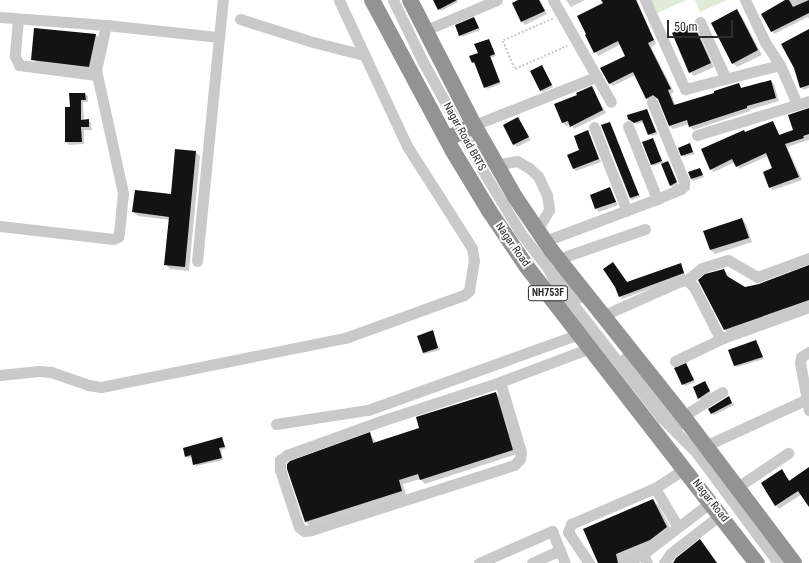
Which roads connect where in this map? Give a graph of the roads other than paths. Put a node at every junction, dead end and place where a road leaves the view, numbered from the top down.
1 (223, 0) edge
2 (339, 0) edge
3 (372, 0) edge
4 (393, 0) edge
5 (410, 0) edge
6 (497, 0) edge
7 (553, 0) edge
8 (645, 0) edge
9 (745, 0) edge
10 (0, 17) edge
11 (18, 19) junction
12 (240, 19) dead end
13 (700, 22) dead end
14 (106, 25) junction
15 (426, 30) junction
16 (219, 37) junction
17 (364, 55) junction
18 (780, 65) junction
19 (96, 75) junction
20 (596, 77) junction
21 (725, 78) junction
22 (809, 101) edge
23 (611, 102) dead end
24 (652, 102) dead end
25 (797, 104) junction
26 (628, 126) dead end
27 (594, 127) dead end
28 (467, 128) junction
29 (697, 135) dead end
30 (446, 139) junction
31 (496, 165) junction
32 (657, 199) junction
33 (627, 211) junction
34 (0, 226) edge
35 (645, 229) dead end
36 (541, 235) junction
37 (809, 258) edge
38 (197, 261) dead end
39 (552, 263) junction
40 (687, 280) junction
41 (809, 307) edge
42 (602, 316) junction
43 (579, 334) junction
44 (723, 338) junction
45 (590, 348) junction
46 (809, 352) edge
47 (675, 361) dead end
48 (0, 375) edge
49 (500, 382) junction
50 (722, 392) dead end
51 (808, 405) edge
52 (683, 416) junction
53 (276, 424) dead end
54 (699, 448) junction
55 (788, 453) dead end
56 (684, 469) junction
57 (655, 488) junction
58 (736, 488) junction
59 (715, 509) junction
60 (678, 527) junction
61 (560, 550) junction
62 (645, 558) edge
63 (478, 563) edge
64 (532, 563) edge
65 (565, 563) edge
66 (589, 563) edge
67 (625, 563) edge
68 (664, 563) edge
69 (757, 563) edge
70 (778, 563) edge
71 (794, 563) edge

1 - 16 street
2 - 17 street
3 - 30 highway, Nagar Road / NH753F
4 - 28 street, Nagar Road BRTS
5 - 15 highway, NH753F
6 - 15 street
7 - 20 street
8 - 21 street
9 - 18 street
10 - 11 street
11 - 14 street
11 - 19 street
12 - 17 street
13 - 21 street
14 - 16 street
14 - 19 street
15 - 28 highway, NH753F
16 - 38 street
17 - 48 street
18 - 21 street
18 - 25 street
19 - 34 street
20 - 23 street
20 - 28 street
22 - 25 street
24 - 32 street
25 - 29 street
26 - 32 street
27 - 33 street
28 - 30 highway
28 - 31 highway, NH753F
28 - 39 street, Nagar Road BRTS
30 - 43 highway, Nagar Road / NH753F
31 - 36 highway, NH753F
31 - 36 street
32 - 33 street
33 - 36 street
35 - 39 street
36 - 39 highway, NH753F
37 - 40 street
39 - 42 highway, NH753F
39 - 54 street, Nagar Road BRTS
40 - 42 street
40 - 44 street
41 - 44 street
42 - 52 highway, NH753F
43 - 45 highway, Nagar Road / NH753F
43 - 53 street
44 - 47 street
45 - 49 street
45 - 56 highway, Nagar Road / NH753F
46 - 51 street
49 - 49 street
50 - 52 street
51 - 54 street
52 - 54 highway, NH753F
54 - 58 highway, NH753F
54 - 70 street, Nagar Road BRTS
55 - 58 street
56 - 57 street
56 - 59 highway, Nagar Road / NH753F
57 - 60 street
57 - 66 street
58 - 71 highway, NH753F
59 - 60 street
59 - 68 street
59 - 69 highway, Nagar Road / NH753F
60 - 62 street
61 - 63 street
61 - 64 street
61 - 65 street
62 - 67 street

